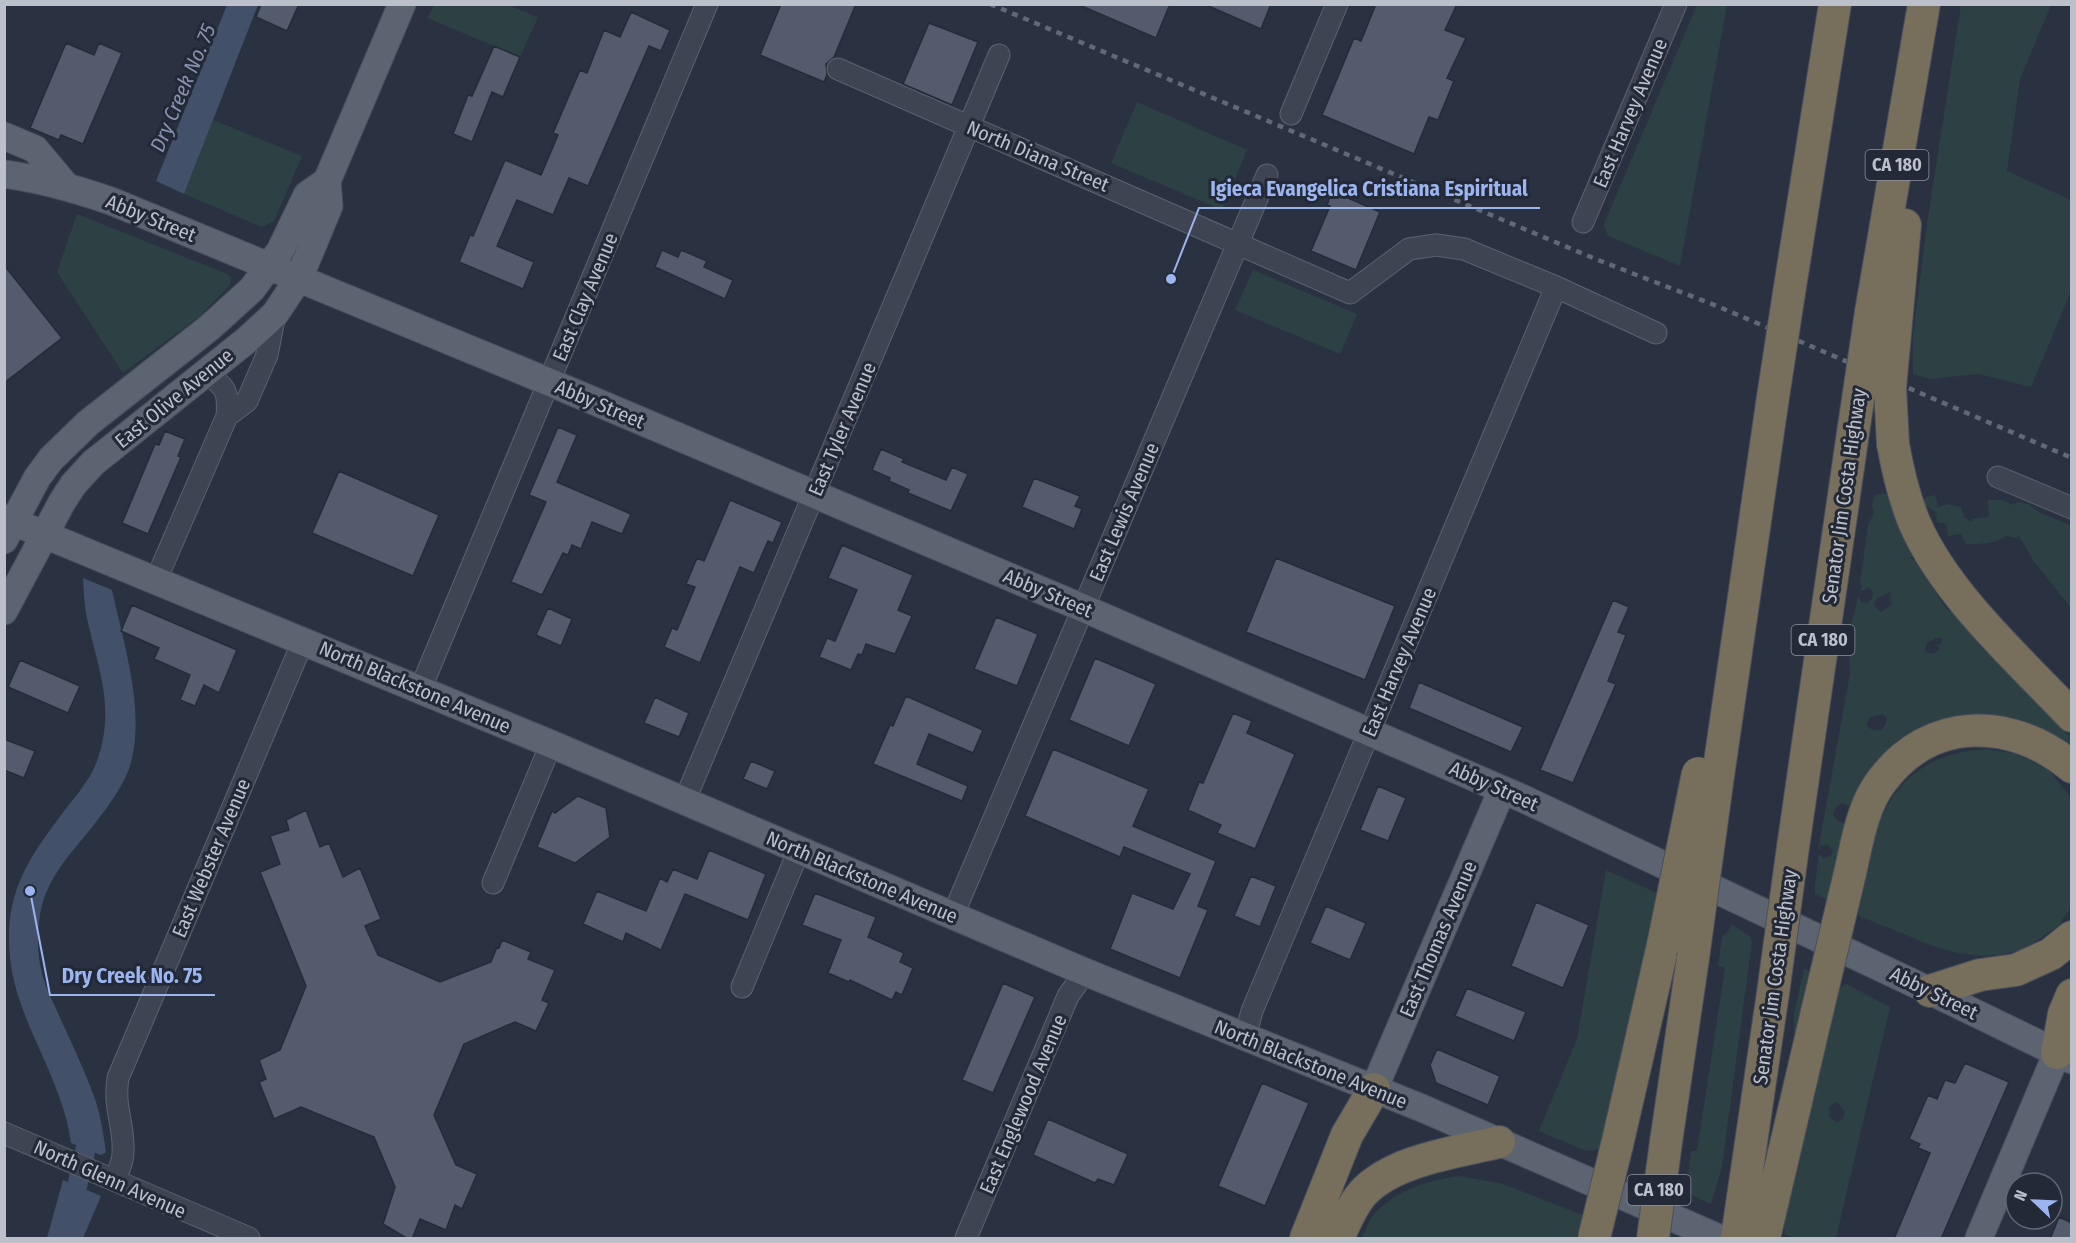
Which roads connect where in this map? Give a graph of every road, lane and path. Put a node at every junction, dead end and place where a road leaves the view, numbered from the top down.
1 (402, 4) edge
2 (707, 4) edge
3 (1337, 4) edge
4 (1676, 4) edge
5 (1835, 4) edge
6 (1923, 11) edge
7 (999, 55) dead end
8 (838, 69) dead end
9 (1291, 114) dead end
10 (970, 127) junction
11 (4, 136) edge
12 (4, 174) edge
13 (1267, 175) dead end
14 (327, 181) junction
15 (66, 186) junction
16 (1583, 222) dead end
17 (1237, 244) junction
18 (270, 266) junction
19 (299, 278) junction
20 (1556, 288) junction
21 (275, 314) junction
22 (1884, 318) junction
23 (1656, 333) dead end
24 (205, 373) junction
25 (549, 382) junction
26 (227, 416) junction
27 (1998, 477) dead end
28 (814, 495) junction
29 (2072, 508) edge
30 (7, 527) edge
31 (46, 534) junction
32 (156, 580) junction
33 (1083, 608) junction
34 (4, 611) edge
35 (303, 641) junction
36 (420, 690) junction
37 (2072, 716) edge
38 (1369, 732) junction
39 (551, 744) junction
40 (2072, 767) edge
41 (1708, 778) junction
42 (1502, 790) junction
43 (684, 802) junction
44 (799, 850) junction
45 (493, 883) dead end
46 (952, 915) junction
47 (2072, 937) edge
48 (1085, 972) junction
49 (742, 987) dead end
50 (1930, 991) junction
51 (2072, 995) edge
52 (1245, 1037) junction
53 (2067, 1049) edge
54 (1374, 1089) junction
55 (4, 1133) edge
56 (1499, 1142) junction
57 (115, 1180) junction
58 (249, 1239) edge
59 (966, 1239) edge
60 (1306, 1239) edge
61 (1333, 1239) edge
62 (1338, 1239) edge
63 (1594, 1239) edge
64 (1653, 1239) edge
65 (1719, 1239) edge
66 (1737, 1239) edge
67 (1764, 1239) edge
68 (1979, 1239) edge

1 - 14 main road, East Olive Avenue
2 - 25 street, East Clay Avenue
3 - 9 street
4 - 16 street, East Harvey Avenue
5 - 41 highway, CA 180, bridge
6 - 22 highway, Senator Jim Costa Highway / CA 180
7 - 10 street, East Tyler Avenue
8 - 10 street, North Diana Street
10 - 17 street, North Diana Street
10 - 28 street, East Tyler Avenue
11 - 15 main road
12 - 15 main road, Abby Street
13 - 17 street, East Lewis Avenue
14 - 18 main road, East Olive Avenue
14 - 19 main road, East Olive Avenue
15 - 18 main road, Abby Street
17 - 20 street
17 - 33 street, East Lewis Avenue
18 - 19 main road, Abby Street
18 - 30 main road, East Olive Avenue
19 - 21 main road, East Olive Avenue
19 - 25 main road, Abby Street
20 - 23 street
20 - 38 street, East Harvey Avenue
21 - 24 main road, East Olive Avenue
21 - 26 street
22 - 37 highway, bridge
22 - 66 highway, Senator Jim Costa Highway / CA 180, bridge
24 - 26 street
24 - 31 main road, East Olive Avenue
25 - 28 main road, Abby Street
25 - 36 street, East Clay Avenue
26 - 32 street
27 - 29 street
28 - 33 main road, Abby Street
28 - 43 street, East Tyler Avenue
30 - 31 main road, North Blackstone Avenue
31 - 32 main road, North Blackstone Avenue
31 - 34 main road, East Olive Avenue
32 - 35 main road, North Blackstone Avenue
33 - 38 main road, Abby Street
33 - 46 street, East Lewis Avenue
35 - 36 main road, North Blackstone Avenue
35 - 57 street, East Webster Avenue
36 - 39 main road, North Blackstone Avenue
38 - 42 main road, Abby Street
38 - 52 street, East Harvey Avenue
39 - 43 main road, North Blackstone Avenue
39 - 45 street
40 - 67 highway, bridge
41 - 63 highway, bridge
41 - 64 highway, CA 180, bridge
42 - 50 main road, Abby Street
42 - 54 main road, East Thomas Avenue
43 - 44 main road, North Blackstone Avenue
44 - 46 main road, North Blackstone Avenue
44 - 49 street
46 - 48 main road, North Blackstone Avenue
47 - 50 highway
48 - 52 main road, North Blackstone Avenue
48 - 59 street, East Englewood Avenue
50 - 53 main road, Abby Street
51 - 53 highway
52 - 54 main road, North Blackstone Avenue
53 - 68 main road
54 - 56 main road, North Blackstone Avenue
54 - 60 highway
54 - 61 highway
55 - 57 street, North Glenn Avenue
56 - 62 highway
56 - 65 main road, North Blackstone Avenue
57 - 58 street, North Glenn Avenue

